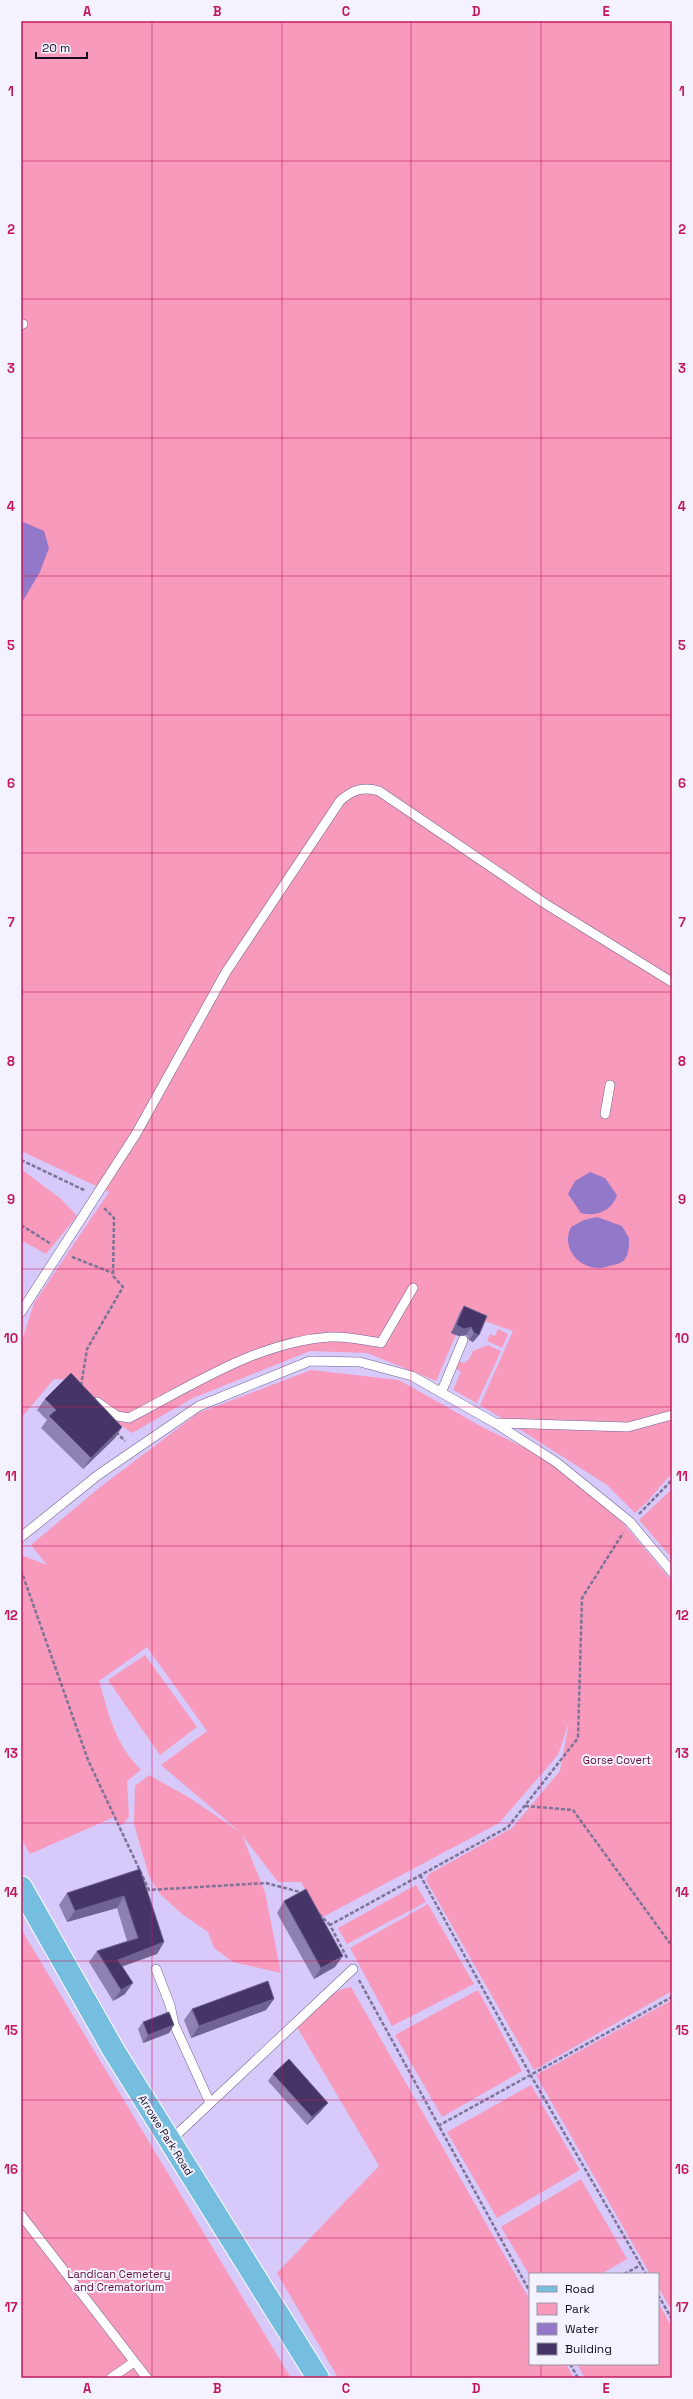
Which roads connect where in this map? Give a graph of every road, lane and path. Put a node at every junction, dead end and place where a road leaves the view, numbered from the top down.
1 (672, 982) edge
2 (610, 1085) dead end
3 (605, 1114) dead end
4 (113, 1276) dead end
5 (413, 1288) dead end
6 (21, 1312) edge
7 (464, 1340) dead end
8 (81, 1388) joint
9 (441, 1393) junction
10 (672, 1415) edge
11 (495, 1423) junction
12 (113, 1428) edge
13 (134, 1451) junction
14 (672, 1480) edge
15 (630, 1522) junction
16 (21, 1537) edge
17 (21, 1570) edge
18 (672, 1572) edge
19 (524, 1806) junction
20 (420, 1875) junction
21 (21, 1887) edge
22 (305, 1898) edge
23 (315, 1909) edge
24 (330, 1925) junction
25 (672, 1946) edge
26 (156, 1969) dead end
27 (353, 1970) junction
28 (672, 1997) edge
29 (530, 2074) junction
30 (210, 2103) junction
31 (438, 2126) junction
32 (171, 2140) junction
33 (21, 2215) edge
34 (641, 2265) junction
35 (626, 2273) edge
36 (645, 2273) edge
37 (529, 2290) edge
38 (659, 2296) edge
39 (672, 2319) edge
40 (134, 2362) junction
41 (571, 2365) edge
42 (111, 2378) edge
43 (147, 2378) edge
44 (318, 2378) edge
45 (578, 2378) edge

1 - 6 lane
2 - 3 lane
4 - 8 path
5 - 8 lane
7 - 9 lane
9 - 11 lane
9 - 13 lane
10 - 11 lane
11 - 15 lane
12 - 13 path
13 - 16 lane
14 - 15 path
15 - 18 lane
15 - 19 path
17 - 22 path
19 - 20 path
19 - 25 path
20 - 24 path
20 - 29 path
21 - 32 main road, Arrowe Park Road
23 - 24 path
24 - 27 path
26 - 30 lane
27 - 30 lane
27 - 31 path
28 - 29 path
29 - 31 path
29 - 34 path
30 - 32 lane
31 - 37 path
32 - 44 main road, Arrowe Park Road
33 - 40 lane
34 - 35 path
34 - 36 path
38 - 39 path
40 - 42 lane
40 - 43 lane
41 - 45 path

